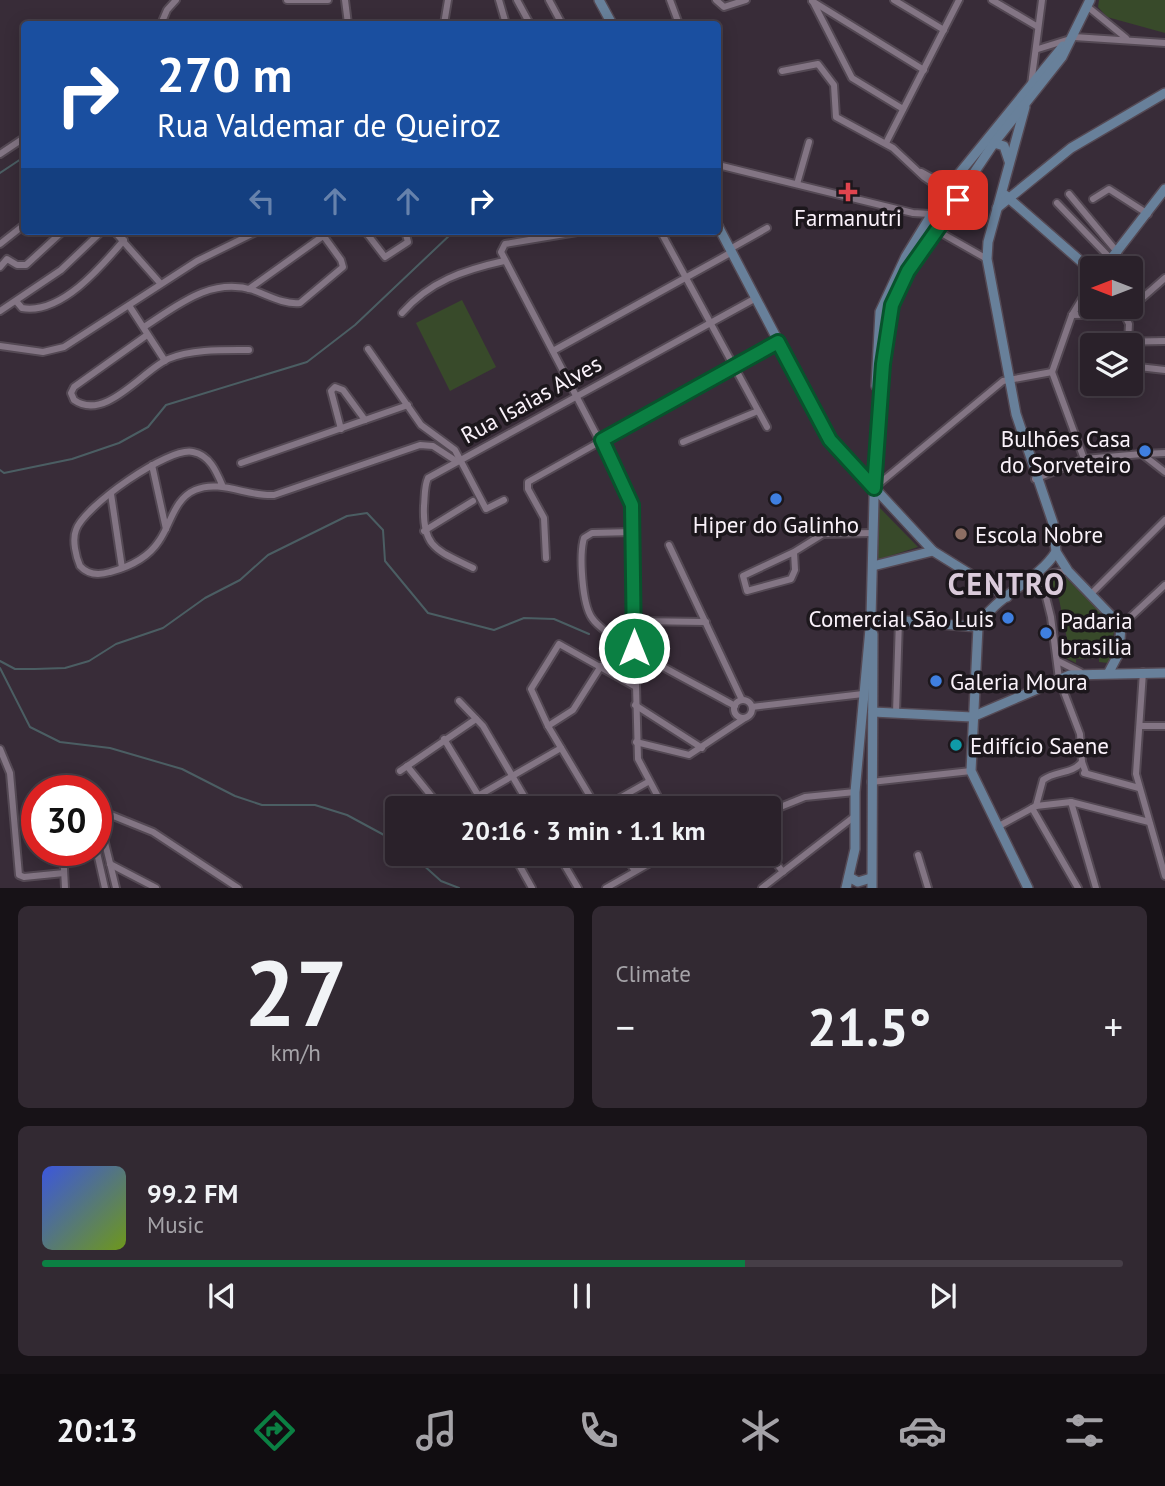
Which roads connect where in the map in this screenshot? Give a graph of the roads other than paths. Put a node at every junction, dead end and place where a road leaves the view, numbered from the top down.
1 (176, 0) edge
2 (287, 0) edge
3 (325, 0) edge
4 (345, 0) edge
5 (448, 0) edge
6 (499, 0) edge
7 (517, 0) edge
8 (549, 0) edge
9 (599, 0) edge
10 (670, 0) edge
11 (716, 0) edge
12 (746, 0) edge
13 (894, 0) edge
14 (959, 0) edge
15 (992, 0) edge
16 (1042, 0) edge
17 (812, 1) edge
18 (1088, 2) edge
19 (162, 21) edge
20 (348, 21) edge
21 (444, 21) edge
22 (505, 21) edge
23 (528, 21) edge
24 (560, 21) edge
25 (610, 21) edge
26 (678, 21) edge
27 (1038, 27) junction
28 (944, 30) junction
29 (1070, 38) junction
30 (1127, 39) junction
31 (1165, 43) edge
32 (1038, 49) junction
33 (924, 70) junction
34 (782, 71) dead end
35 (1030, 88) junction
36 (1165, 93) edge
37 (1027, 102) junction
38 (903, 109) junction
39 (21, 140) edge
40 (809, 142) dead end
41 (886, 143) junction
42 (994, 143) junction
43 (0, 154) edge
44 (1009, 161) junction
45 (721, 165) edge
46 (797, 184) junction
47 (947, 188) junction
48 (1165, 189) edge
49 (1069, 194) dead end
50 (1005, 195) junction
51 (959, 197) junction
52 (1093, 198) dead end
53 (1056, 203) dead end
54 (913, 213) junction
55 (930, 214) junction
56 (1147, 214) junction
57 (925, 223) junction
58 (21, 227) edge
59 (767, 228) dead end
60 (936, 230) junction
61 (721, 232) edge
62 (59, 235) edge
63 (98, 235) edge
64 (118, 235) edge
65 (250, 235) edge
66 (321, 235) edge
67 (323, 235) edge
68 (368, 235) edge
69 (406, 235) edge
70 (552, 235) edge
71 (663, 235) edge
72 (124, 240) junction
73 (0, 244) edge
74 (731, 250) junction
75 (1115, 256) junction
76 (987, 259) junction
77 (504, 261) junction
78 (1080, 261) edge
79 (0, 267) edge
80 (686, 277) junction
81 (1165, 279) edge
82 (160, 284) junction
83 (249, 289) junction
84 (756, 298) junction
85 (1143, 298) edge
86 (16, 301) junction
87 (1080, 302) edge
88 (130, 307) junction
89 (0, 310) edge
90 (402, 313) dead end
91 (885, 313) junction
92 (1072, 315) junction
93 (1080, 315) edge
94 (709, 323) junction
95 (144, 327) junction
96 (148, 335) junction
97 (1165, 341) edge
98 (778, 342) junction
99 (1143, 342) edge
100 (0, 346) edge
101 (368, 349) dead end
102 (249, 350) dead end
103 (553, 351) junction
104 (165, 361) junction
105 (734, 367) junction
106 (1143, 367) edge
107 (1165, 370) edge
108 (1052, 372) junction
109 (1010, 379) junction
110 (576, 394) junction
111 (408, 405) junction
112 (758, 411) junction
113 (365, 420) junction
114 (767, 427) dead end
115 (341, 429) junction
116 (602, 440) junction
117 (683, 442) dead end
118 (1165, 453) edge
119 (1142, 454) junction
120 (458, 459) junction
121 (1084, 459) junction
122 (241, 463) dead end
123 (152, 465) junction
124 (1165, 472) edge
125 (1035, 479) junction
126 (223, 487) junction
127 (874, 488) junction
128 (111, 494) junction
129 (503, 500) dead end
130 (473, 501) dead end
131 (1165, 520) edge
132 (166, 528) junction
133 (424, 531) junction
134 (633, 532) junction
135 (873, 533) junction
136 (669, 545) dead end
137 (933, 551) junction
138 (794, 552) junction
139 (1056, 552) junction
140 (546, 558) dead end
141 (873, 566) junction
142 (122, 568) junction
143 (474, 568) dead end
144 (1068, 571) junction
145 (1040, 573) junction
146 (1044, 583) junction
147 (1165, 585) edge
148 (1092, 593) junction
149 (1007, 597) junction
150 (899, 620) junction
151 (634, 621) junction
152 (706, 622) junction
153 (871, 623) junction
154 (1121, 626) junction
155 (978, 627) junction
156 (634, 648) junction
157 (1058, 661) junction
158 (601, 666) junction
159 (1109, 672) junction
160 (1082, 673) junction
161 (1143, 673) junction
162 (1165, 673) edge
163 (1059, 679) junction
164 (634, 686) junction
165 (863, 694) junction
166 (459, 701) dead end
167 (742, 701) junction
168 (635, 705) junction
169 (735, 706) junction
170 (752, 706) junction
171 (873, 712) junction
172 (896, 713) junction
173 (972, 717) junction
174 (745, 718) junction
175 (476, 719) junction
176 (548, 726) junction
177 (1140, 726) junction
178 (1165, 726) edge
179 (444, 739) junction
180 (636, 742) junction
181 (561, 748) junction
182 (702, 748) junction
183 (0, 749) edge
184 (1082, 762) junction
185 (407, 766) junction
186 (400, 771) dead end
187 (971, 771) junction
188 (1074, 771) junction
189 (1086, 774) junction
190 (1136, 774) junction
191 (512, 775) junction
192 (1118, 781) junction
193 (648, 782) junction
194 (871, 782) junction
195 (1139, 788) junction
196 (855, 792) junction
197 (478, 795) joint
198 (431, 796) edge
199 (524, 796) edge
200 (590, 796) edge
201 (623, 796) edge
202 (657, 796) edge
203 (1071, 802) junction
204 (781, 807) edge
205 (1034, 807) junction
206 (112, 816) edge
207 (855, 816) junction
208 (1149, 822) junction
209 (999, 826) junction
210 (855, 849) junction
211 (871, 850) junction
212 (918, 855) dead end
213 (1163, 858) edge
214 (112, 865) edge
215 (871, 865) junction
216 (64, 866) edge
217 (100, 866) edge
218 (111, 866) edge
219 (519, 866) edge
220 (565, 866) edge
221 (632, 866) edge
222 (644, 866) edge
223 (778, 866) edge
224 (635, 871) junction
225 (850, 871) junction
226 (783, 872) junction
227 (65, 873) junction
228 (1165, 876) edge
229 (872, 883) edge
230 (65, 887) edge
231 (105, 887) edge
232 (116, 887) edge
233 (156, 887) edge
234 (238, 887) edge
235 (532, 887) edge
236 (578, 887) edge
237 (606, 887) edge
238 (762, 887) edge
239 (846, 887) edge
240 (928, 887) edge
241 (1028, 887) edge
242 (1077, 887) edge
243 (1096, 887) edge

1 - 19 street
2 - 3 street
4 - 20 street
5 - 21 street
6 - 22 street
7 - 23 street
8 - 24 street
9 - 25 street
10 - 26 street
11 - 12 street
13 - 28 street
14 - 28 street
15 - 27 street
16 - 27 street
17 - 33 street
17 - 38 street
18 - 29 street
18 - 30 street
27 - 32 street
28 - 33 street
29 - 30 street
29 - 32 street
29 - 35 street
29 - 37 street
30 - 31 street
32 - 35 street
33 - 38 street
34 - 41 street
35 - 47 street
36 - 50 street
37 - 42 street
37 - 44 street
38 - 41 street
39 - 43 street
40 - 46 street
41 - 47 street
42 - 44 street
42 - 51 street
44 - 50 street
45 - 46 street
46 - 54 street
47 - 51 street
47 - 55 street
48 - 56 street
49 - 75 street
50 - 76 street
50 - 78 street
51 - 60 street
52 - 56 street
53 - 75 street
54 - 55 street
54 - 57 street
55 - 57 street
56 - 75 street
57 - 91 street
58 - 73 street
59 - 74 street
60 - 76 street
60 - 91 street
61 - 74 street
62 - 79 street
63 - 86 street
64 - 72 street
65 - 82 street
66 - 83 street
67 - 83 street
68 - 69 street
70 - 77 street
71 - 80 street
72 - 82 street
72 - 86 street
74 - 80 street
74 - 84 street
76 - 109 street
77 - 90 street
77 - 103 street
80 - 94 street
80 - 103 street
81 - 85 street
82 - 88 street
83 - 95 street
84 - 94 street, Rua Isaias Alves
84 - 98 street
86 - 89 street
87 - 92 street
88 - 95 street
88 - 100 street
91 - 127 street
92 - 93 street
92 - 108 street
94 - 105 street
94 - 110 street, Rua Isaias Alves
95 - 96 street
96 - 104 street
96 - 104 street
97 - 99 street
98 - 105 street
98 - 127 street
101 - 111 street
102 - 104 street
103 - 110 street
105 - 112 street
105 - 116 street
106 - 107 street
108 - 109 street
108 - 121 street
109 - 125 street
109 - 127 street
110 - 116 street
110 - 120 street, Rua Isaias Alves
111 - 113 street
111 - 120 street
112 - 114 street
112 - 117 street
113 - 115 street
113 - 115 street
115 - 122 street
116 - 134 street
116 - 140 street
118 - 119 street
119 - 121 street
119 - 124 street
120 - 126 street
120 - 129 street
120 - 133 street, Rua Isaias Alves
121 - 125 street
123 - 126 street
123 - 128 street
123 - 132 street
125 - 139 street
126 - 132 street
127 - 135 street
127 - 137 street
128 - 142 street
128 - 142 street
130 - 133 street
131 - 148 street
132 - 142 street
133 - 143 street
134 - 151 street
134 - 156 street
135 - 138 street
135 - 141 street
136 - 152 street
137 - 141 street
137 - 149 street
138 - 138 street
139 - 144 street
139 - 145 street
141 - 153 street
144 - 146 street
144 - 148 street
145 - 146 street
145 - 149 street
146 - 157 street
147 - 154 street
148 - 154 street
149 - 155 street
150 - 153 street
150 - 155 street
150 - 172 street
151 - 152 street
151 - 156 street
152 - 167 street
153 - 165 street
153 - 171 street
154 - 159 street
155 - 173 street
156 - 164 street
156 - 169 street
157 - 160 street
157 - 163 street
158 - 164 street
158 - 176 street
158 - 176 street
159 - 160 street
159 - 161 street
160 - 163 street
161 - 162 street
161 - 177 street
163 - 173 street
163 - 184 street
164 - 168 street
165 - 170 street
165 - 196 street
166 - 175 street
167 - 169 street
167 - 170 street
168 - 180 street
168 - 182 street
169 - 174 street
170 - 174 street
171 - 172 street
171 - 194 street
172 - 173 street
173 - 187 street
174 - 182 street
175 - 179 street
175 - 191 street
176 - 181 street
177 - 178 street
177 - 190 street
179 - 185 street
179 - 197 street
180 - 182 street
180 - 193 street
181 - 191 street
181 - 200 street
183 - 227 street
184 - 188 street
184 - 189 street
185 - 186 street
185 - 198 street
187 - 194 street
187 - 209 street
188 - 189 street
188 - 205 street
189 - 192 street
190 - 192 street
190 - 195 street
191 - 197 street
191 - 199 street
192 - 195 street
193 - 201 street
193 - 202 street
194 - 211 street
195 - 208 street
196 - 204 street
196 - 207 street
203 - 205 street
203 - 208 street
203 - 243 street
205 - 209 street
205 - 242 street
206 - 234 street
207 - 210 street
207 - 226 street
208 - 213 street
209 - 241 street
210 - 211 street
210 - 225 street
211 - 215 street
212 - 240 street
213 - 228 street
214 - 233 street
215 - 225 street
215 - 229 street
216 - 227 street
217 - 231 street
218 - 232 street
219 - 235 street
220 - 236 street
221 - 224 street
222 - 224 street
223 - 226 street
224 - 237 street
225 - 229 street
225 - 239 street
226 - 238 street
227 - 230 street

